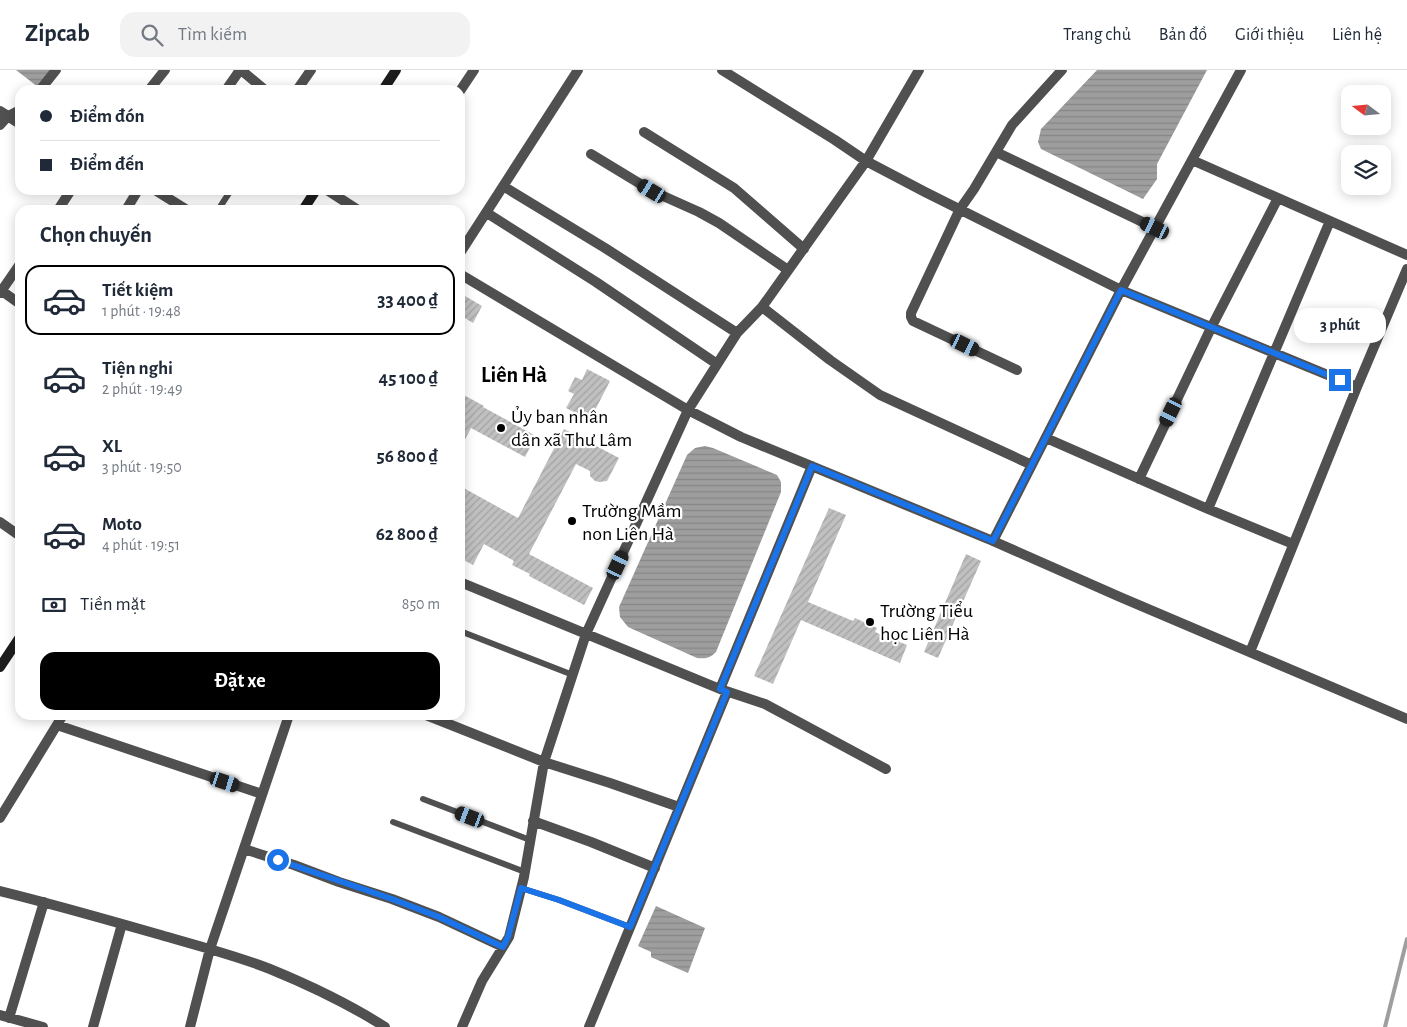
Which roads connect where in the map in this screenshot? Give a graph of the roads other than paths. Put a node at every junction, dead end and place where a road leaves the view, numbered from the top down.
1 (56, 70) edge
2 (165, 70) edge
3 (311, 70) edge
4 (396, 70) edge
5 (474, 70) edge
6 (578, 70) edge
7 (722, 70) edge
8 (919, 70) edge
9 (1062, 70) edge
10 (1241, 70) edge
11 (246, 72) edge
12 (44, 85) edge
13 (153, 85) edge
14 (232, 85) edge
15 (260, 85) edge
16 (301, 85) edge
17 (386, 85) edge
18 (464, 85) edge
19 (15, 112) edge
20 (2, 118) edge
21 (15, 122) edge
22 (644, 132) dead end
23 (996, 152) junction
24 (590, 154) dead end
25 (1192, 160) junction
26 (866, 161) junction
27 (503, 186) junction
28 (163, 195) edge
29 (335, 195) edge
30 (1278, 198) junction
31 (179, 205) edge
32 (350, 205) edge
33 (960, 210) junction
34 (486, 213) junction
35 (1330, 221) junction
36 (1155, 228) junction
37 (465, 245) edge
38 (804, 249) junction
39 (1407, 255) edge
40 (1407, 269) edge
41 (788, 270) junction
42 (15, 271) edge
43 (465, 277) edge
44 (1121, 290) junction
45 (1, 292) edge
46 (15, 301) edge
47 (762, 307) junction
48 (1212, 328) junction
49 (738, 333) junction
50 (1273, 354) junction
51 (717, 364) junction
52 (1017, 370) dead end
53 (1356, 387) junction
54 (688, 410) junction
55 (1046, 438) junction
56 (1032, 464) junction
57 (812, 466) junction
58 (1139, 479) junction
59 (1208, 509) junction
60 (0, 522) edge
61 (15, 532) edge
62 (993, 541) junction
63 (1293, 544) junction
64 (465, 584) edge
65 (465, 633) edge
66 (586, 634) junction
67 (15, 644) edge
68 (1250, 652) junction
69 (0, 667) edge
70 (573, 675) junction
71 (723, 690) junction
72 (1407, 719) edge
73 (60, 720) edge
74 (287, 720) edge
75 (439, 720) edge
76 (57, 725) junction
77 (544, 762) junction
78 (886, 770) dead end
79 (262, 794) junction
80 (423, 799) dead end
81 (679, 807) junction
82 (0, 818) edge
83 (533, 821) junction
84 (393, 822) dead end
85 (530, 840) junction
86 (244, 849) junction
87 (655, 868) junction
88 (525, 872) junction
89 (521, 888) junction
90 (0, 891) edge
91 (44, 902) junction
92 (122, 924) junction
93 (630, 927) junction
94 (503, 947) junction
95 (210, 949) junction
96 (5, 1016) edge
97 (43, 1027) edge
98 (93, 1027) edge
99 (190, 1027) edge
100 (385, 1027) edge
101 (462, 1027) edge
102 (589, 1027) edge

1 - 12 street
2 - 13 street
3 - 16 street
4 - 17 main road
5 - 18 street
6 - 27 street
7 - 26 street
8 - 26 street
9 - 23 street
10 - 25 street
11 - 14 street
11 - 15 street
19 - 20 street
20 - 21 street
22 - 38 street
23 - 33 street
23 - 36 street
24 - 41 street
25 - 30 street
25 - 36 street
26 - 33 street
26 - 38 street
27 - 34 street
27 - 49 street
28 - 31 street
29 - 32 street
30 - 35 street
30 - 48 street
33 - 44 street
33 - 52 street
34 - 37 street
34 - 51 street
35 - 39 street
35 - 50 street
36 - 44 street
38 - 41 street
40 - 53 street
41 - 47 street
42 - 45 street
43 - 54 street
44 - 48 street
44 - 55 street
45 - 46 street
47 - 49 street
47 - 56 street
48 - 50 street
48 - 58 street
49 - 51 street
50 - 53 street
50 - 59 street
51 - 54 street
53 - 63 street
54 - 57 street
54 - 66 street
55 - 56 street
55 - 58 street
56 - 62 street
57 - 62 street
57 - 71 street
58 - 59 street
59 - 63 street
60 - 61 street
62 - 68 street
63 - 68 street
64 - 66 street
65 - 70 lane
66 - 70 street
66 - 71 street
67 - 69 main road
68 - 72 street
70 - 77 street
71 - 78 street
71 - 81 street
73 - 76 street
74 - 79 street
75 - 77 street
76 - 79 street
76 - 82 street
77 - 81 street
77 - 83 street
79 - 86 street
80 - 85 lane
81 - 87 street
83 - 85 street
83 - 87 street
84 - 88 lane
85 - 88 street
86 - 94 street
86 - 95 street
87 - 93 street
88 - 89 street
89 - 93 lane
89 - 94 street
90 - 91 street
91 - 92 street
91 - 96 street
92 - 95 street
92 - 98 street
93 - 102 street
94 - 101 street
95 - 99 street
95 - 100 street
96 - 97 street

